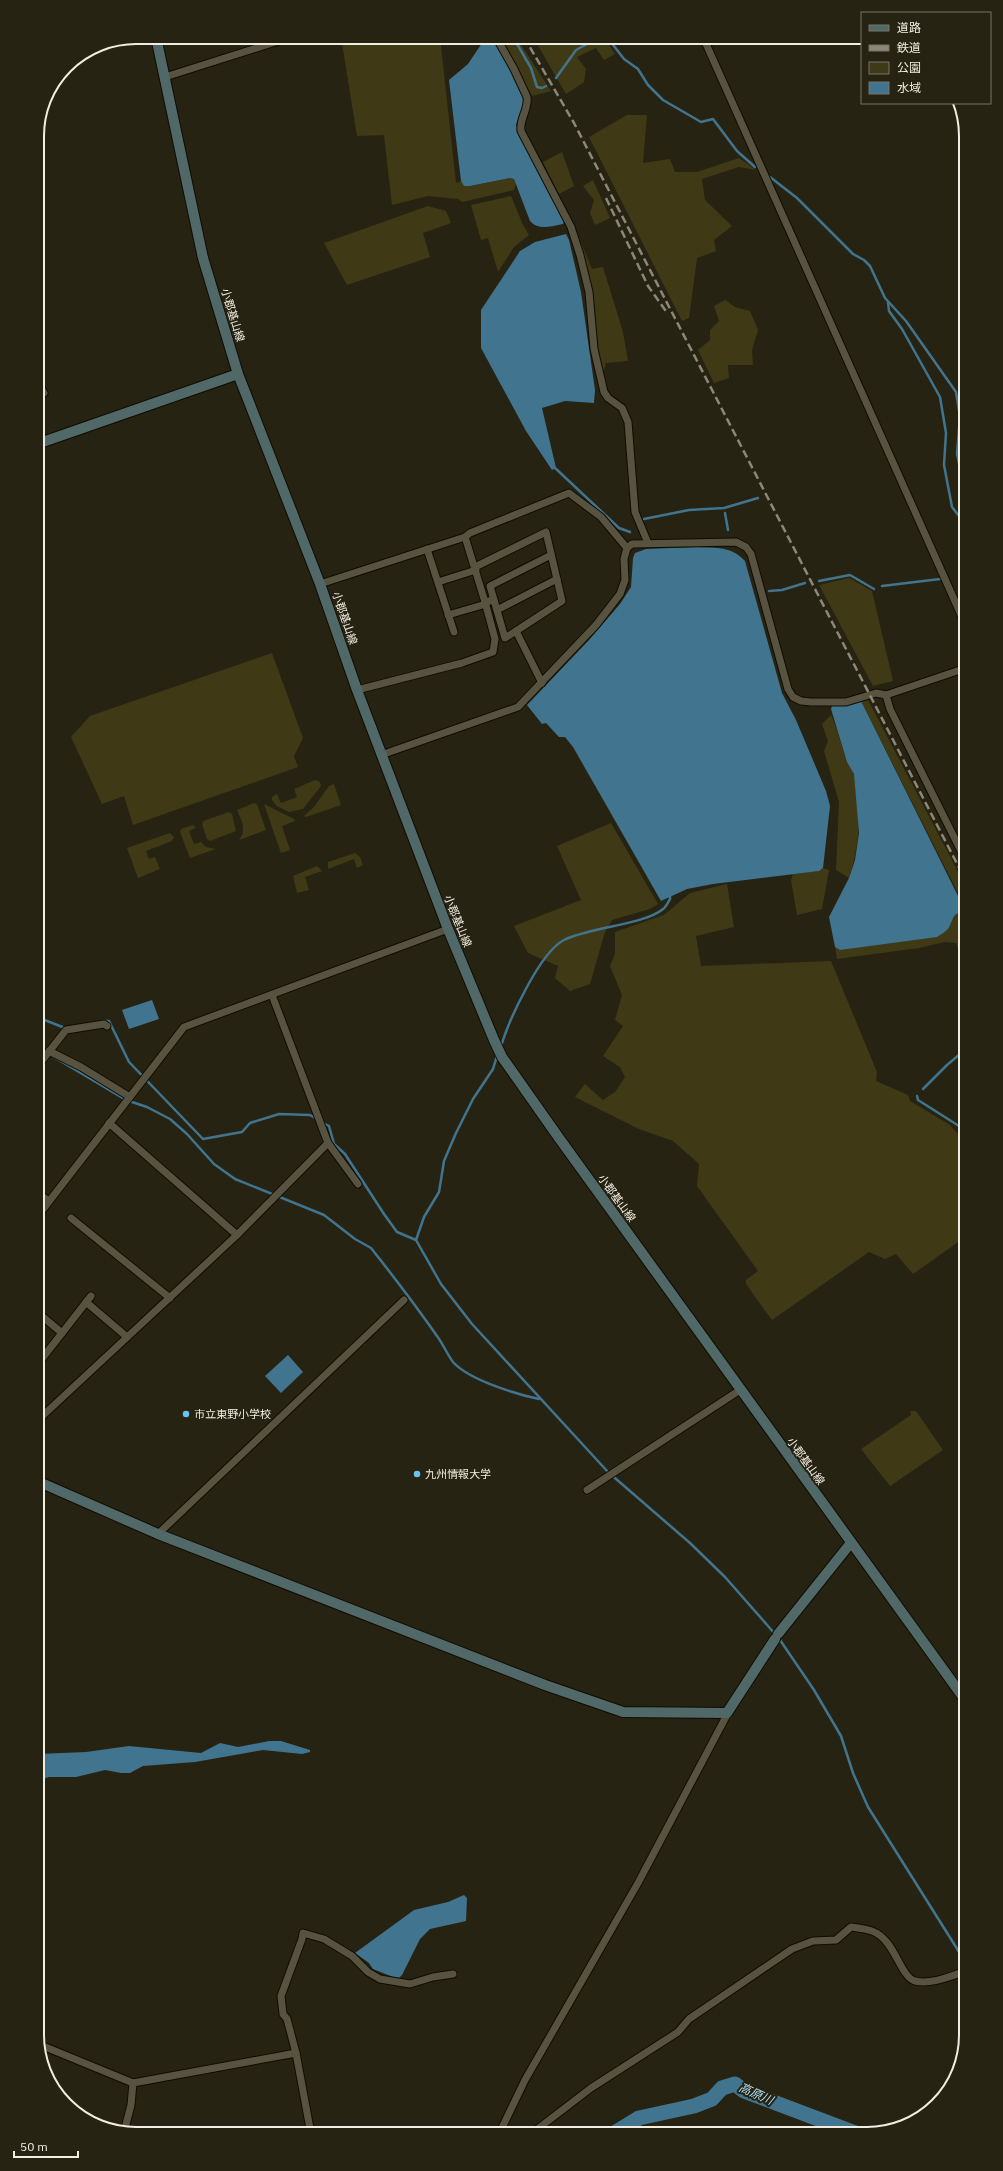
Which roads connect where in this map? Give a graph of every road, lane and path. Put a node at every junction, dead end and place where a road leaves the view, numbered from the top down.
1 (158, 44) edge
2 (269, 44) edge
3 (500, 44) edge
4 (706, 44) edge
5 (165, 77) junction
6 (238, 374) junction
7 (44, 442) edge
8 (465, 537) junction
9 (648, 543) junction
10 (627, 548) junction
11 (427, 549) junction
12 (551, 555) junction
13 (475, 569) junction
14 (557, 579) junction
15 (438, 582) junction
16 (320, 584) junction
17 (494, 600) junction
18 (486, 603) junction
19 (497, 610) junction
20 (959, 610) edge
21 (448, 615) junction
22 (516, 631) junction
23 (454, 632) dead end
24 (959, 670) edge
25 (542, 683) junction
26 (357, 690) junction
27 (886, 695) junction
28 (381, 755) junction
29 (959, 847) edge
30 (448, 929) junction
31 (272, 995) junction
32 (107, 1026) dead end
33 (49, 1051) junction
34 (44, 1058) edge
35 (130, 1097) junction
36 (109, 1123) junction
37 (328, 1143) junction
38 (358, 1184) dead end
39 (44, 1199) edge
40 (49, 1202) junction
41 (44, 1208) edge
42 (71, 1218) dead end
43 (237, 1235) junction
44 (91, 1296) dead end
45 (170, 1298) junction
46 (404, 1300) dead end
47 (86, 1302) junction
48 (44, 1318) edge
49 (62, 1333) junction
50 (127, 1337) junction
51 (44, 1356) edge
52 (740, 1390) junction
53 (44, 1414) edge
54 (44, 1484) edge
55 (587, 1490) dead end
56 (158, 1534) junction
57 (850, 1544) junction
58 (959, 1692) edge
59 (737, 1696) junction
60 (959, 1973) edge
61 (453, 1974) dead end
62 (45, 2047) edge
63 (296, 2053) junction
64 (133, 2083) junction
65 (125, 2126) edge
66 (310, 2127) edge
67 (502, 2127) edge
68 (540, 2127) edge

1 - 5 main road, 小郡基山線
2 - 5 street
3 - 9 street
4 - 20 street
5 - 6 main road, 小郡基山線
6 - 7 main road
6 - 16 main road, 小郡基山線
8 - 10 street
8 - 11 street
8 - 13 street
9 - 10 street
9 - 27 street
10 - 25 street
11 - 15 street
11 - 16 street
12 - 13 street
12 - 14 street
12 - 17 street
13 - 15 street
13 - 18 street
14 - 19 street
14 - 22 street
15 - 21 street
16 - 26 main road, 小郡基山線
17 - 18 street
17 - 19 street
18 - 21 street
18 - 26 street
19 - 22 street
21 - 23 street
22 - 25 street
24 - 27 street
25 - 28 street
26 - 28 main road, 小郡基山線
27 - 29 street
28 - 30 main road, 小郡基山線
30 - 31 street
30 - 52 main road, 小郡基山線
31 - 35 street
31 - 37 street
32 - 33 street
33 - 34 street
33 - 35 street
35 - 36 street
36 - 40 street
36 - 43 street
37 - 38 street
37 - 43 street
39 - 40 street
40 - 41 street
42 - 45 street
43 - 45 street
44 - 47 street
45 - 50 street
46 - 56 street
47 - 49 street
47 - 50 street
48 - 49 street
49 - 51 street
50 - 53 street
52 - 55 street
52 - 57 main road, 小郡基山線
54 - 56 main road
56 - 59 main road
57 - 58 main road, 小郡基山線
57 - 59 main road
59 - 67 street
60 - 68 street
61 - 63 street
62 - 64 street
63 - 64 street
63 - 66 street
64 - 65 street

